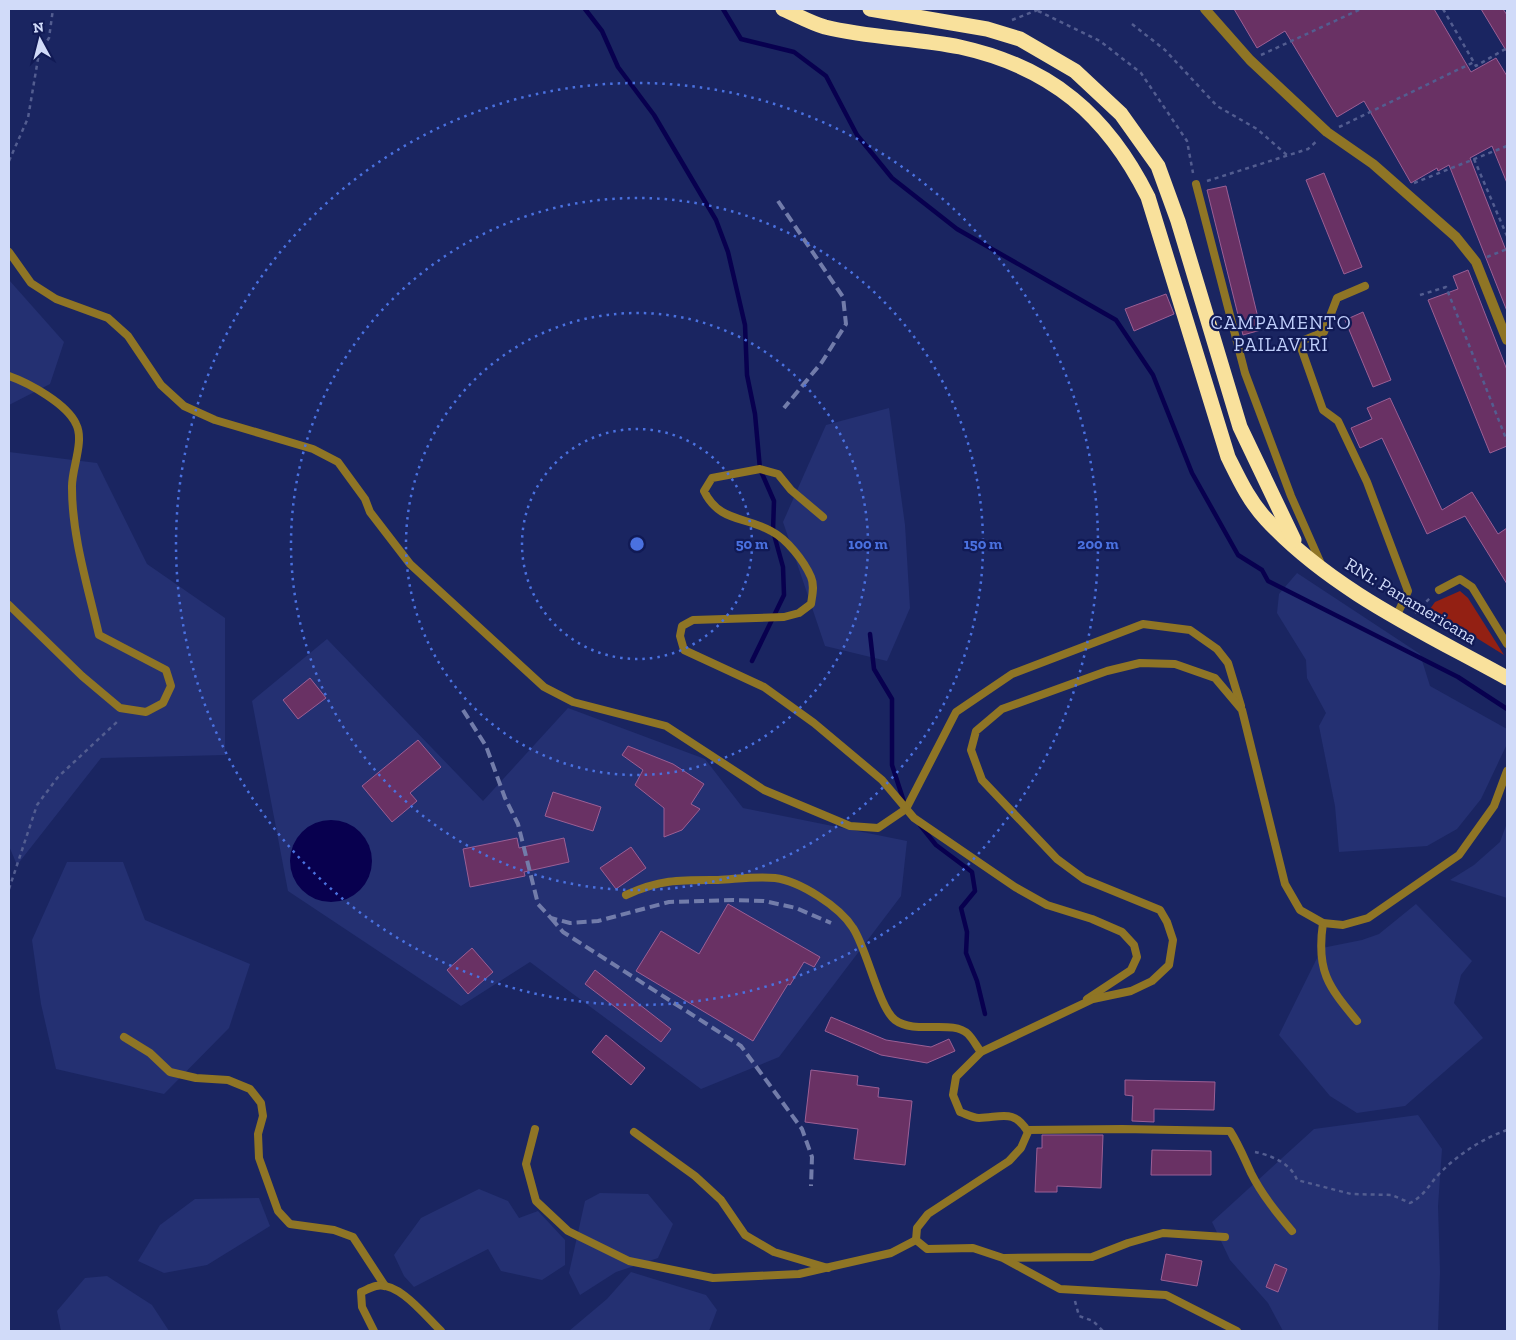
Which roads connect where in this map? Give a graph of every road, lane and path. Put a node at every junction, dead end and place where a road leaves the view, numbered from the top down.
1 (54, 9) edge
2 (783, 9) edge
3 (870, 9) edge
4 (1205, 9) edge
5 (1362, 9) edge
6 (1443, 9) edge
7 (1039, 10) edge
8 (1132, 24) dead end
9 (987, 30) junction
10 (1507, 48) edge
11 (1250, 60) junction
12 (1474, 62) junction
13 (1327, 132) junction
14 (1507, 146) edge
15 (1288, 156) junction
16 (1474, 159) junction
17 (9, 160) edge
18 (1196, 184) junction
19 (1401, 188) junction
20 (1507, 236) edge
21 (1507, 249) edge
22 (9, 252) edge
23 (1476, 262) junction
24 (1365, 286) dead end
25 (1420, 295) dead end
26 (1507, 340) edge
27 (9, 376) edge
28 (1507, 441) edge
29 (823, 518) dead end
30 (1299, 551) junction
31 (1324, 570) junction
32 (1439, 590) joint
33 (9, 606) edge
34 (1400, 620) junction
35 (1507, 644) edge
36 (1507, 678) edge
37 (130, 710) junction
38 (1242, 710) junction
39 (1507, 771) edge
40 (906, 809) junction
41 (9, 889) edge
42 (626, 895) dead end
43 (1323, 924) junction
44 (1077, 1006) junction
45 (1357, 1021) dead end
46 (124, 1036) dead end
47 (981, 1052) junction
48 (535, 1128) dead end
49 (1027, 1130) junction
50 (1507, 1130) edge
51 (634, 1132) dead end
52 (1242, 1149) junction
53 (1292, 1231) dead end
54 (1225, 1237) dead end
55 (916, 1240) junction
56 (1003, 1258) junction
57 (830, 1268) junction
58 (385, 1286) junction
59 (1072, 1290) junction
60 (374, 1331) edge
61 (441, 1331) edge
62 (1103, 1331) edge
63 (1237, 1331) edge

1 - 17 path
2 - 30 highway, RN1: Panamericana
3 - 9 highway, RN1: Panamericana
4 - 11 street
5 - 11 path
6 - 12 path
7 - 9 path
7 - 18 path
8 - 15 path
9 - 30 highway, RN1: Panamericana
10 - 12 path
11 - 13 street
12 - 13 path
13 - 15 path
13 - 19 street
14 - 16 path
15 - 18 path
16 - 19 path
16 - 20 path
18 - 31 lane
19 - 23 street
21 - 23 path
22 - 40 lane
23 - 26 street
24 - 34 lane
25 - 28 path
27 - 37 lane
29 - 40 lane
30 - 31 highway, RN1: Panamericana
31 - 34 highway, RN1: Panamericana
32 - 34 path
32 - 35 lane
33 - 37 lane
34 - 36 highway, RN1: Panamericana
37 - 41 path
38 - 40 lane
38 - 43 lane
38 - 44 lane
39 - 43 lane
40 - 44 lane
42 - 47 lane
43 - 45 lane
44 - 47 lane
46 - 58 lane
47 - 49 lane
48 - 57 lane
49 - 52 lane
49 - 55 lane
50 - 52 path
51 - 57 lane
52 - 53 lane
54 - 56 lane
55 - 56 lane
55 - 57 lane
56 - 59 lane
58 - 60 lane
58 - 61 lane
59 - 62 path
59 - 63 lane

